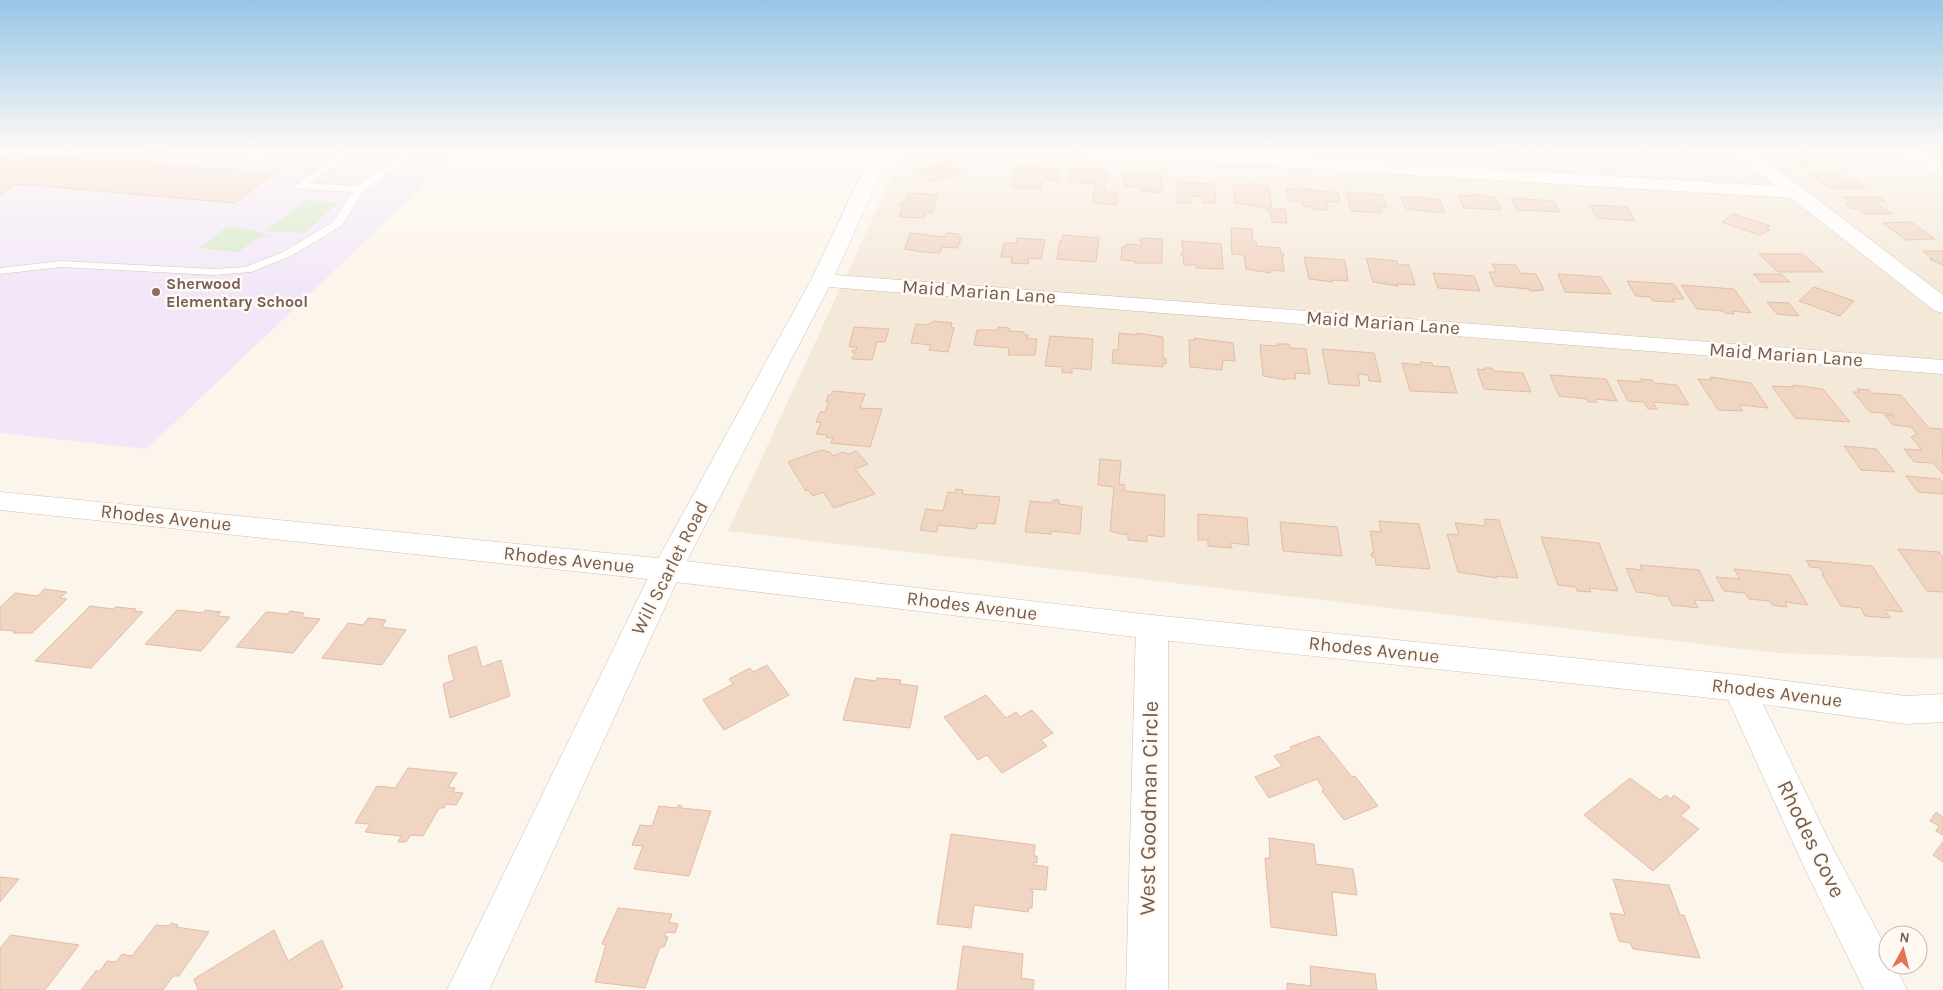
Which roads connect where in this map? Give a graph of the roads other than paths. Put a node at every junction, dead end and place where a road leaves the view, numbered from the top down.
1 (355, 196) edge
2 (861, 196) edge
3 (1800, 196) edge
4 (0, 271) edge
5 (822, 280) junction
6 (1943, 306) edge
7 (1943, 367) edge
8 (0, 502) edge
9 (667, 570) junction
10 (1152, 627) junction
11 (1738, 688) junction
12 (1943, 708) edge
13 (468, 990) edge
14 (1147, 990) edge
15 (1886, 990) edge

1 - 4 lane
2 - 5 street, Will Scarlet Road
3 - 6 street
5 - 7 street, Maid Marian Lane
5 - 9 street, Will Scarlet Road
8 - 9 street, Rhodes Avenue
9 - 10 street, Rhodes Avenue
9 - 13 street, Will Scarlet Road
10 - 11 street, Rhodes Avenue
10 - 14 street, West Goodman Circle
11 - 12 street, Rhodes Avenue
11 - 15 street, Rhodes Cove

